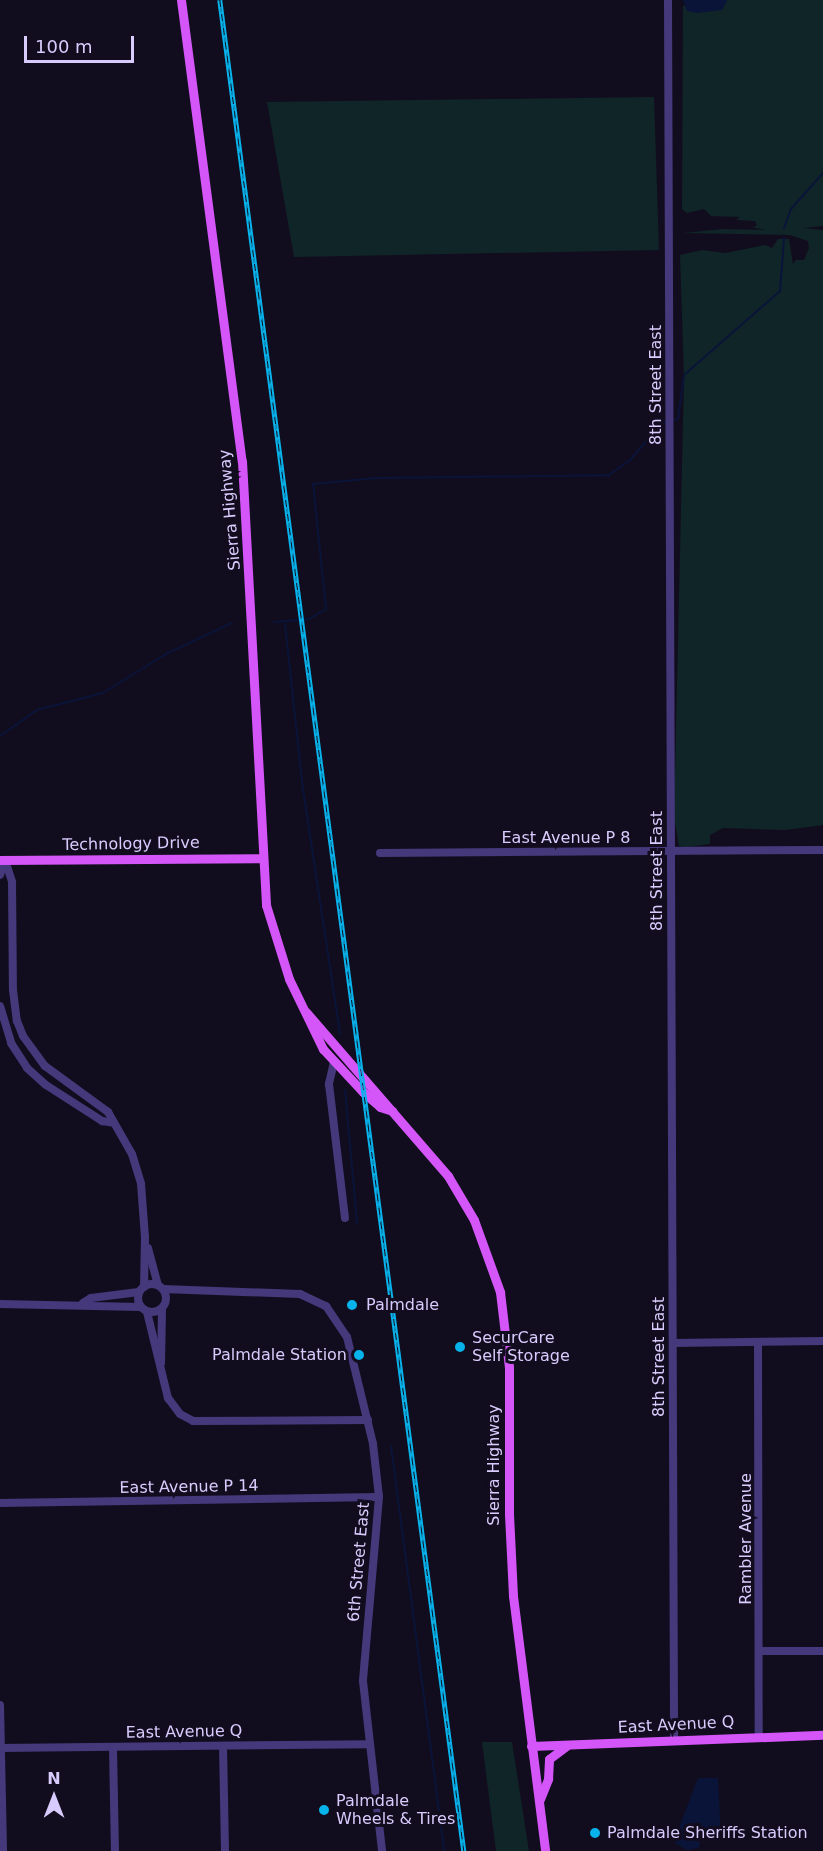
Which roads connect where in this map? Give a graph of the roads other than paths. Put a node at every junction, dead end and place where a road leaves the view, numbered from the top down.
1 (181, 0) edge
2 (668, 0) edge
3 (823, 850) edge
4 (671, 852) junction
5 (381, 853) dead end
6 (262, 858) junction
7 (2, 860) edge
8 (0, 875) edge
9 (0, 1006) edge
10 (306, 1012) junction
11 (334, 1062) junction
12 (392, 1111) junction
13 (114, 1123) junction
14 (345, 1218) dead end
15 (146, 1237) junction
16 (161, 1287) junction
17 (141, 1289) junction
18 (83, 1303) junction
19 (0, 1304) edge
20 (144, 1309) junction
21 (162, 1309) junction
22 (823, 1341) edge
23 (673, 1342) junction
24 (758, 1342) junction
25 (161, 1363) junction
26 (368, 1420) junction
27 (379, 1497) junction
28 (0, 1503) edge
29 (760, 1651) junction
30 (823, 1651) edge
31 (0, 1705) edge
32 (823, 1735) edge
33 (759, 1736) junction
34 (674, 1741) junction
35 (576, 1743) junction
36 (368, 1744) junction
37 (223, 1746) junction
38 (531, 1746) junction
39 (0, 1748) edge
40 (113, 1748) junction
41 (539, 1801) junction
42 (3, 1851) edge
43 (115, 1851) edge
44 (225, 1851) edge
45 (382, 1851) edge
46 (545, 1851) edge

1 - 6 main road, Sierra Highway
2 - 4 street, 8th Street East
3 - 4 street, East Avenue P 8
4 - 5 street, East Avenue P 8
4 - 23 street, 8th Street East
6 - 7 main road, Technology Drive
6 - 10 main road, Sierra Highway
7 - 8 street
7 - 13 street
9 - 13 street
10 - 11 main road, Sierra Highway
10 - 12 main road, Sierra Highway
11 - 12 main road, Sierra Highway
11 - 14 street
12 - 38 main road, Sierra Highway
13 - 15 street
15 - 16 street
15 - 17 street
16 - 17 street, 6th Street East
16 - 21 street
16 - 26 street, 6th Street East
17 - 18 street, 6th Street East
17 - 20 street
18 - 19 street
18 - 20 street
20 - 21 street
20 - 25 street
21 - 25 street
22 - 24 street
23 - 24 street
23 - 34 street, 8th Street East
24 - 29 street, Rambler Avenue
25 - 26 street
26 - 27 street, 6th Street East
27 - 28 street, East Avenue P 14
27 - 36 street, 6th Street East
29 - 30 street
29 - 33 street, Rambler Avenue
31 - 39 street
32 - 33 main road, East Avenue Q
33 - 34 main road, East Avenue Q
34 - 35 main road, East Avenue Q
35 - 38 main road, East Avenue Q
35 - 41 main road
36 - 37 street, East Avenue Q
36 - 45 street, 6th Street East
37 - 40 street, East Avenue Q
37 - 44 street
38 - 41 main road, Sierra Highway
39 - 40 street, East Avenue Q
39 - 42 street
40 - 43 street
41 - 46 main road, Sierra Highway

